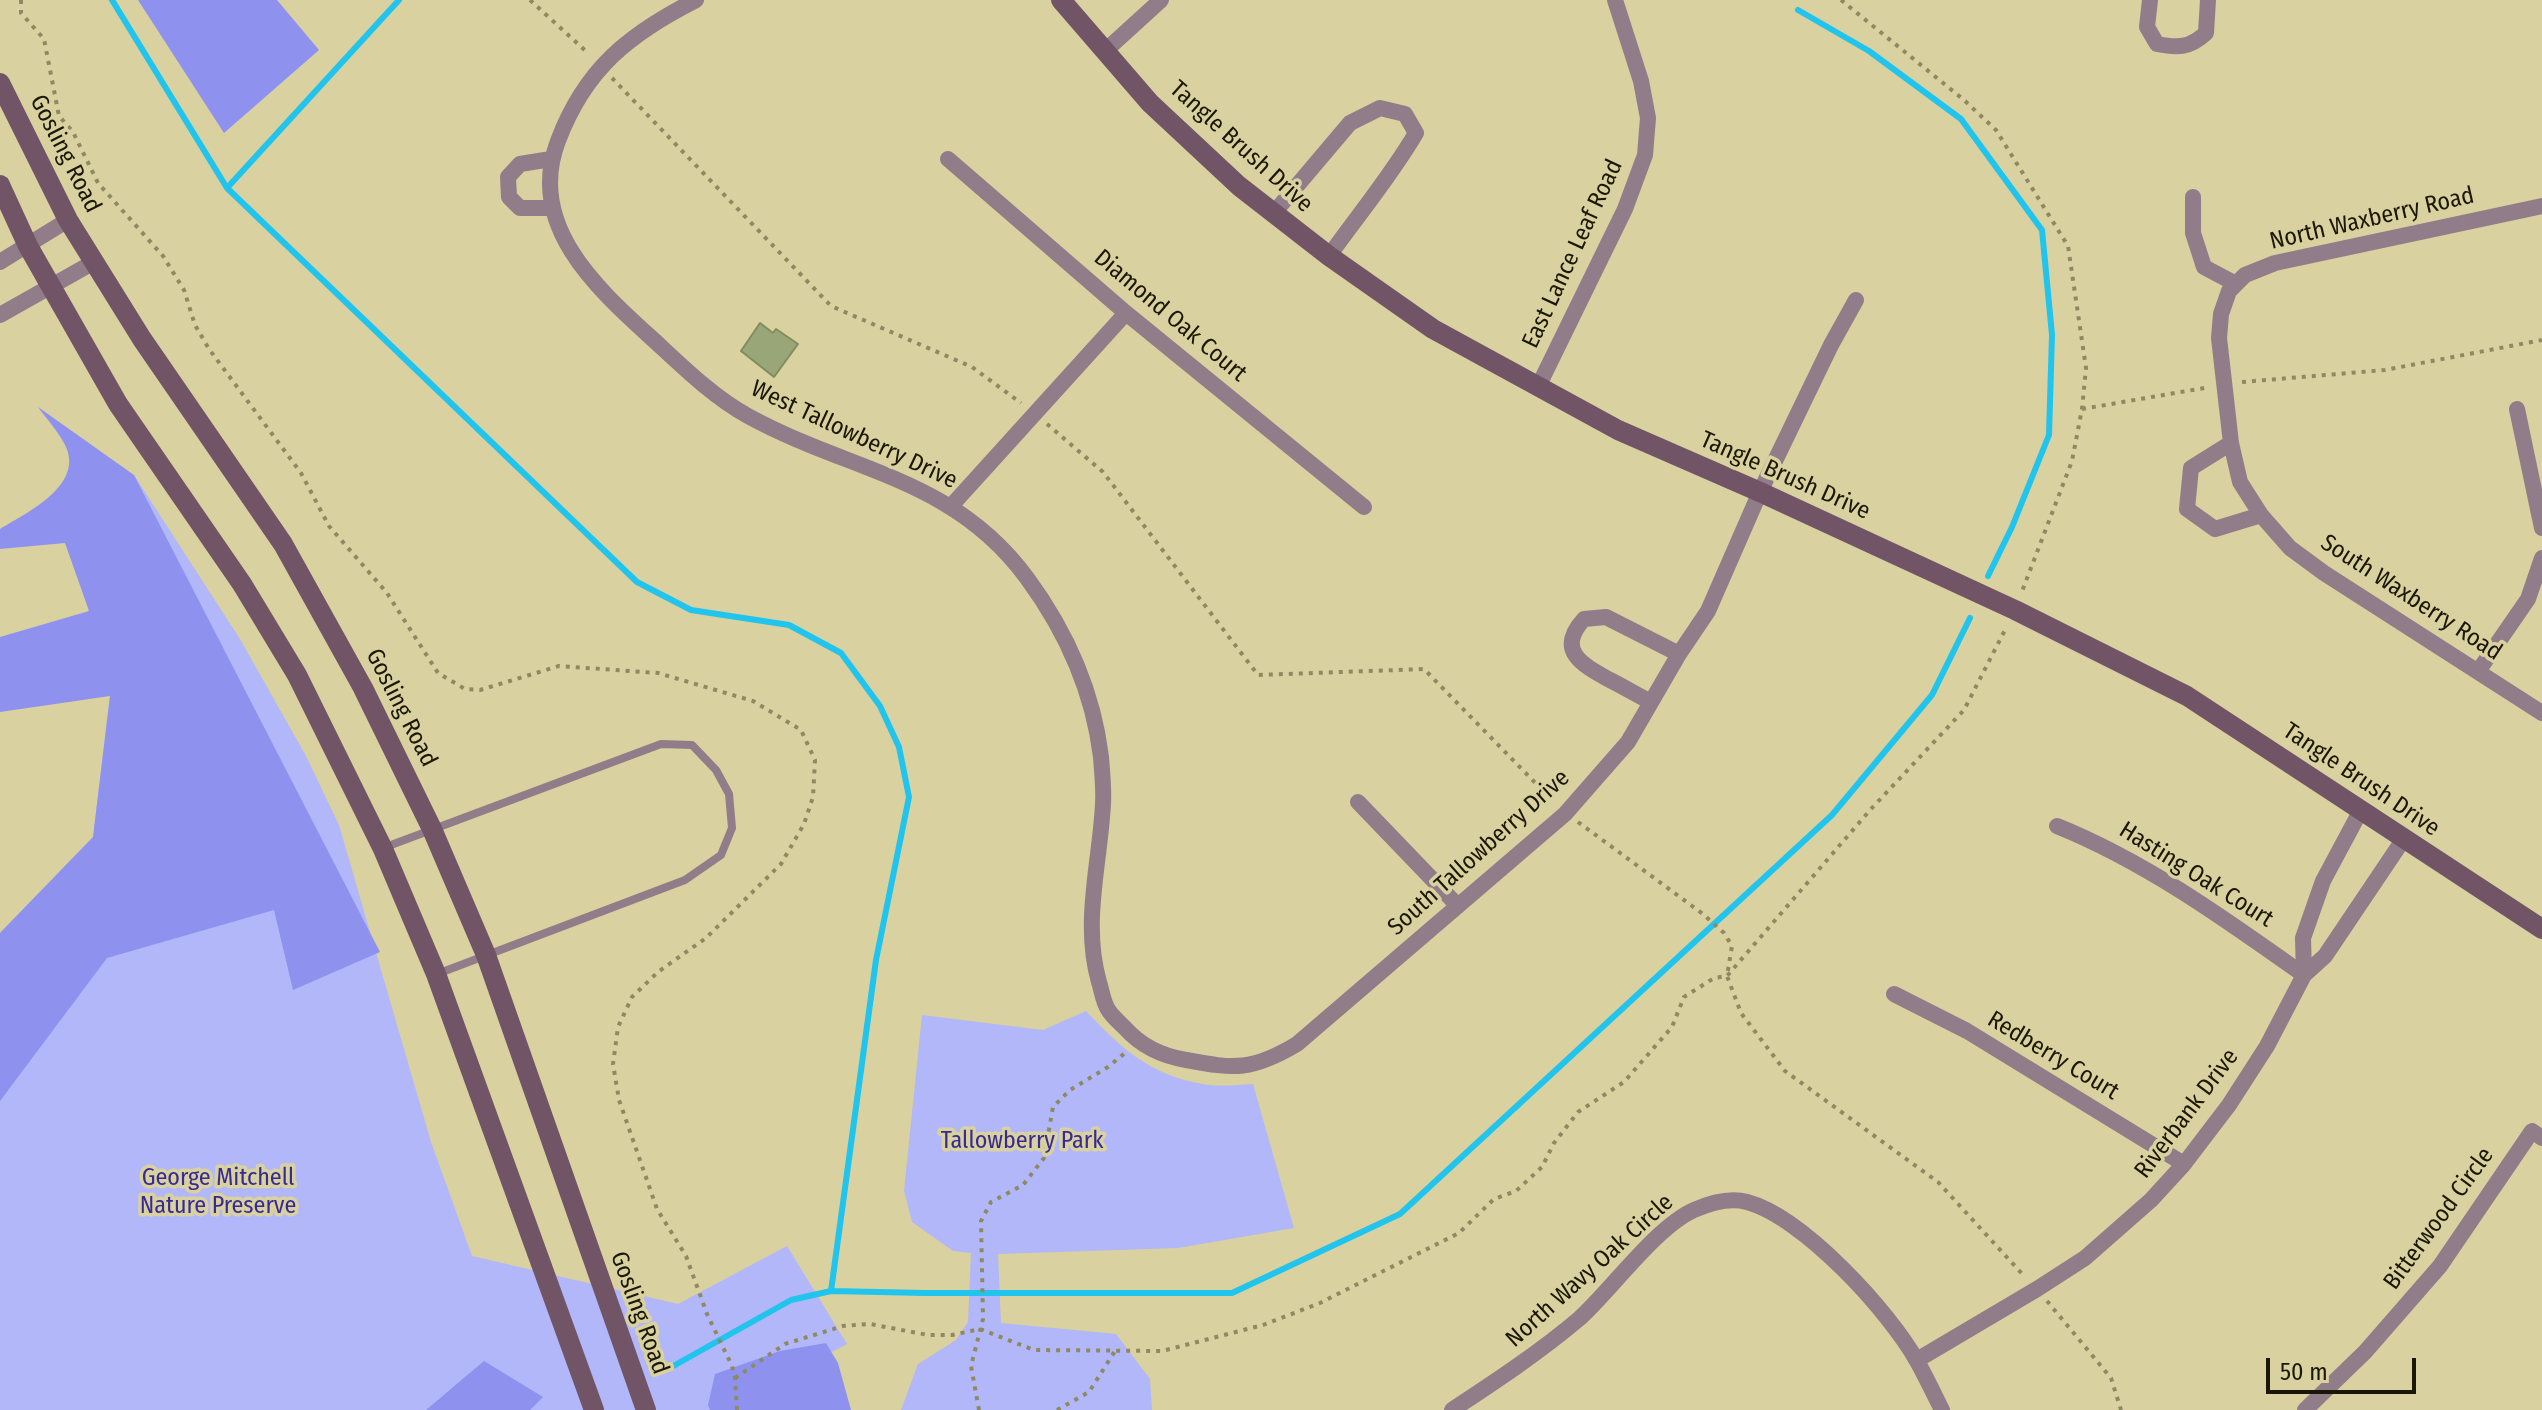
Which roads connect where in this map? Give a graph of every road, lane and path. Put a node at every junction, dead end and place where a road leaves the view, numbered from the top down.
1 (21, 0) edge
2 (696, 0) edge
3 (1061, 0) edge
4 (1161, 0) edge
5 (1615, 0) edge
6 (1841, 0) edge
7 (2150, 0) edge
8 (2208, 0) edge
9 (1105, 51) junction
10 (0, 83) edge
11 (551, 159) junction
12 (948, 159) dead end
13 (0, 185) edge
14 (2193, 197) dead end
15 (2542, 206) edge
16 (553, 208) junction
17 (1273, 214) junction
18 (68, 220) junction
19 (28, 246) junction
20 (1329, 256) junction
21 (0, 262) edge
22 (94, 262) junction
23 (2236, 284) junction
24 (52, 285) junction
25 (1856, 300) dead end
26 (1126, 313) junction
27 (0, 315) edge
28 (2542, 340) edge
29 (2224, 384) junction
30 (1538, 387) junction
31 (2082, 409) junction
32 (2517, 409) dead end
33 (2231, 443) junction
34 (1760, 492) junction
35 (952, 505) junction
36 (1364, 507) dead end
37 (2261, 515) junction
38 (2542, 528) edge
39 (2542, 558) edge
40 (2015, 610) junction
41 (1679, 654) junction
42 (2479, 670) junction
43 (1651, 702) junction
44 (2542, 713) edge
45 (1358, 802) dead end
46 (2361, 810) junction
47 (1565, 814) junction
48 (2057, 826) dead end
49 (432, 829) junction
50 (2403, 840) junction
51 (383, 849) junction
52 (1458, 906) junction
53 (2542, 929) edge
54 (486, 955) junction
55 (436, 974) junction
56 (2304, 975) junction
57 (1727, 976) junction
58 (1894, 994) dead end
59 (1139, 1041) junction
60 (1285, 1051) joint
61 (2542, 1138) edge
62 (2184, 1164) junction
63 (2037, 1289) junction
64 (980, 1329) junction
65 (1115, 1351) junction
66 (1917, 1360) junction
67 (735, 1378) junction
68 (594, 1410) edge
69 (646, 1410) edge
70 (737, 1410) edge
71 (979, 1410) edge
72 (1057, 1410) edge
73 (1452, 1410) edge
74 (1942, 1410) edge
75 (2121, 1410) edge
76 (2305, 1410) edge

1 - 67 path
2 - 11 street
3 - 9 main road, Tangle Brush Drive
4 - 9 street
5 - 30 street, East Lance Leaf Road
6 - 31 path
7 - 8 street
9 - 17 main road, Tangle Brush Drive
10 - 18 main road, Gosling Road
11 - 16 street, West Tallowberry Drive
11 - 16 street
12 - 26 street, Diamond Oak Court
13 - 19 main road
14 - 23 street
15 - 23 street, North Waxberry Road
16 - 35 street, West Tallowberry Drive
17 - 20 main road, Tangle Brush Drive
17 - 20 street
18 - 19 street
18 - 22 main road, Gosling Road
19 - 21 street
19 - 24 main road
20 - 30 main road, Tangle Brush Drive
22 - 24 street
22 - 49 main road, Gosling Road
23 - 29 street
24 - 27 street
24 - 51 main road
25 - 34 street, South Tallowberry Drive
26 - 35 street
26 - 36 street, Diamond Oak Court
28 - 29 path
29 - 31 path
29 - 33 street
30 - 34 main road, Tangle Brush Drive
31 - 40 path
32 - 38 street
33 - 37 street, South Waxberry Road
33 - 37 street
34 - 40 main road, Tangle Brush Drive
34 - 41 street, South Tallowberry Drive
35 - 59 street, West Tallowberry Drive
37 - 42 street, South Waxberry Road
39 - 42 street
40 - 46 main road, Tangle Brush Drive
40 - 57 path
41 - 43 street, South Tallowberry Drive
41 - 43 street
42 - 44 street, South Waxberry Road
43 - 47 street, South Tallowberry Drive
45 - 52 street
46 - 50 main road, Tangle Brush Drive
46 - 56 street, Riverbank Drive
47 - 52 street, South Tallowberry Drive
47 - 57 path
48 - 56 street, Hasting Oak Court
49 - 51 lane
49 - 54 main road, Gosling Road
49 - 54 lane
50 - 53 main road, Tangle Brush Drive
50 - 56 street, Riverbank Drive
51 - 55 main road
52 - 60 street, South Tallowberry Drive
54 - 55 lane
54 - 69 main road, Gosling Road
55 - 68 main road
56 - 62 street, Riverbank Drive
57 - 63 path
57 - 65 path
58 - 62 street, Redberry Court
59 - 60 street, West Tallowberry Drive
59 - 64 path
61 - 76 street, Bitterwood Circle
62 - 63 street, Riverbank Drive
63 - 66 street, Riverbank Drive
63 - 75 path
64 - 65 path
64 - 67 path
64 - 71 path
65 - 72 path
66 - 73 street, North Wavy Oak Circle
66 - 74 street
67 - 70 path

